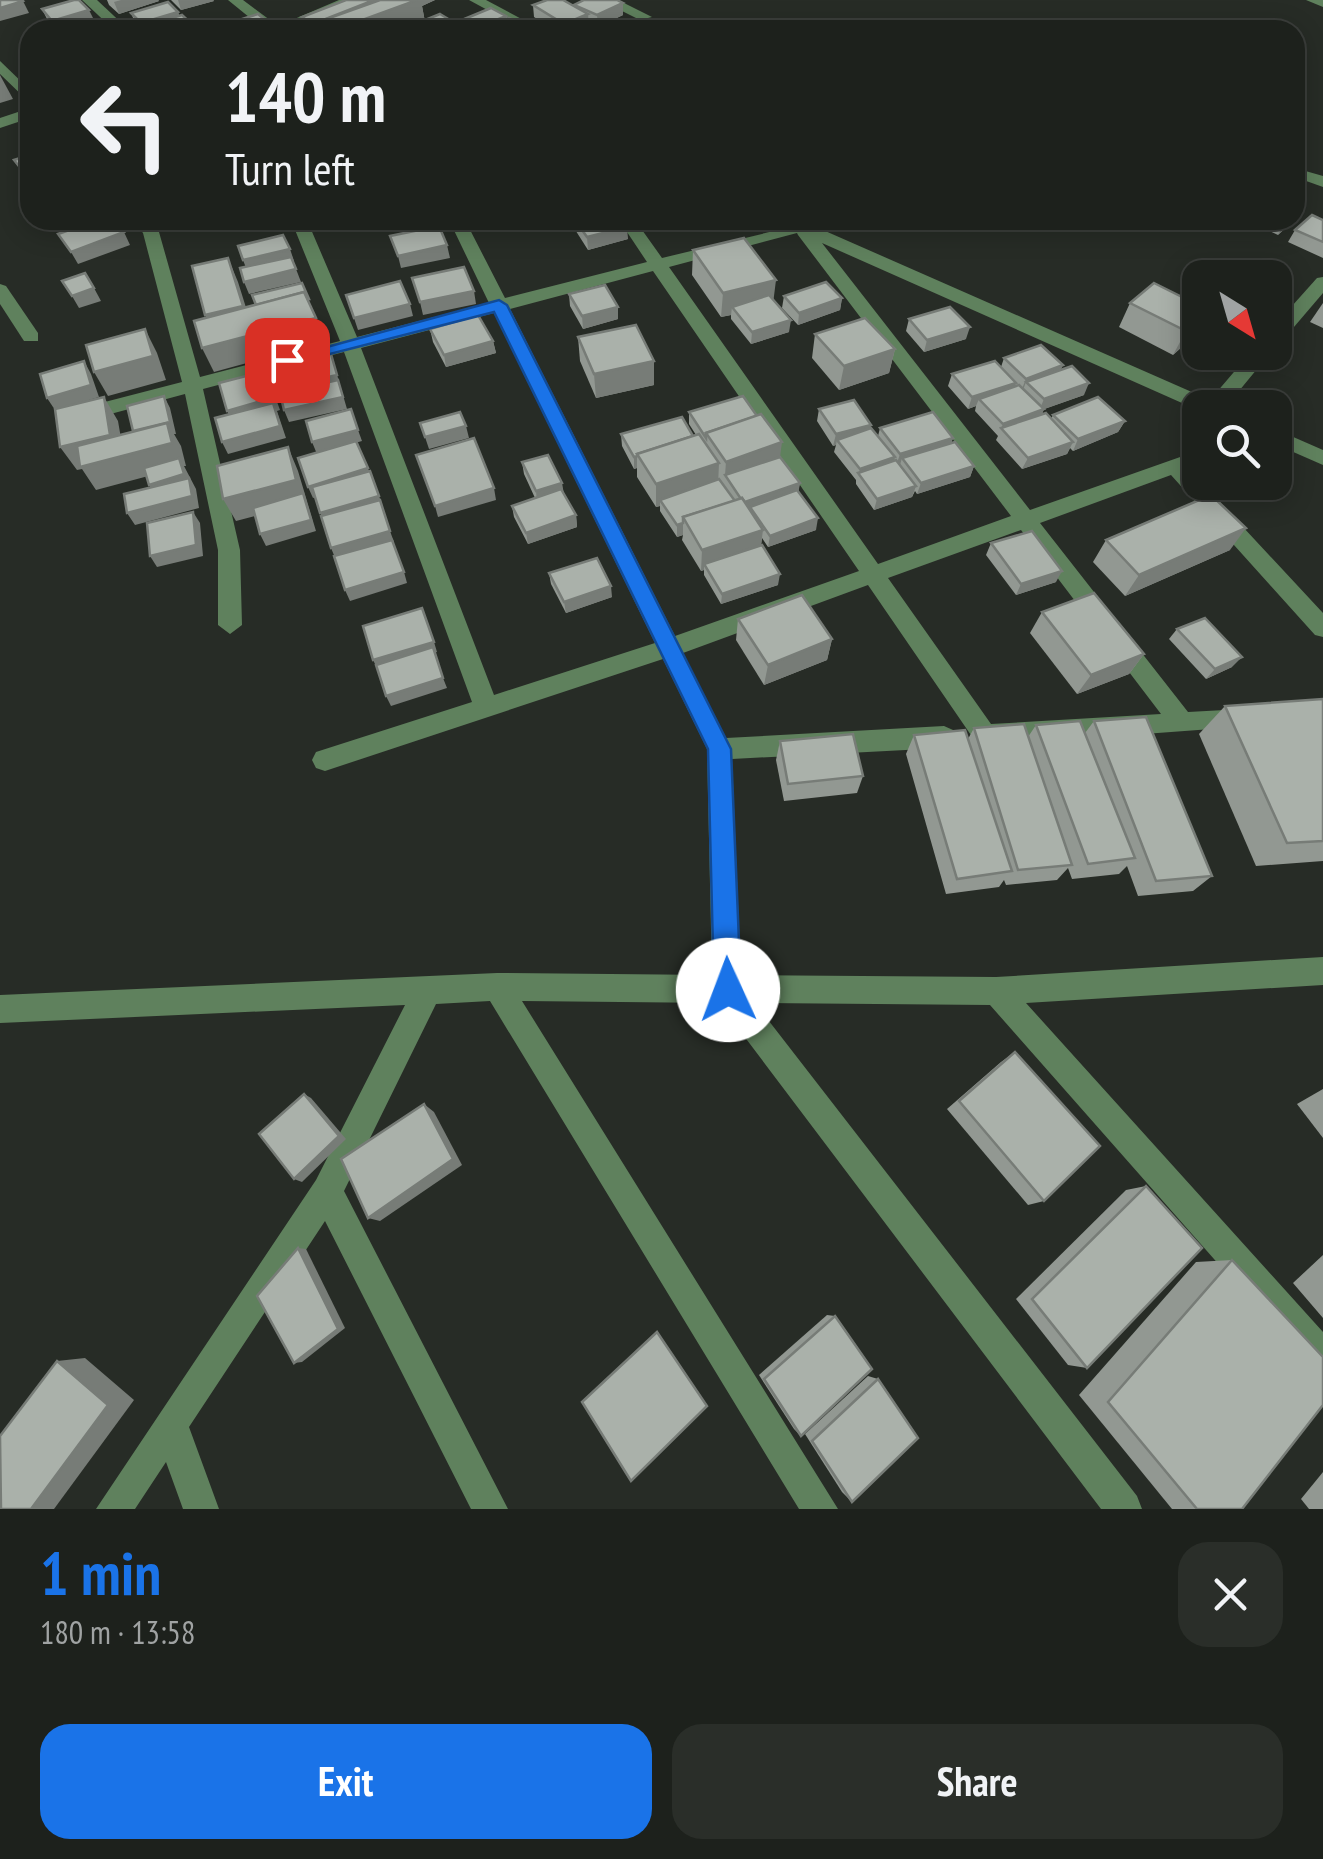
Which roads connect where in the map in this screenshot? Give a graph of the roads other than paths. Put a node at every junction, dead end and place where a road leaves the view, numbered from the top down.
1 (88, 0) edge
2 (235, 0) edge
3 (352, 0) edge
4 (476, 0) edge
5 (608, 0) edge
6 (1313, 0) edge
7 (1323, 4) edge
8 (645, 18) dead end
9 (111, 20) edge
10 (263, 20) edge
11 (302, 20) edge
12 (515, 20) edge
13 (0, 64) edge
14 (20, 87) edge
15 (149, 230) edge
16 (304, 230) edge
17 (462, 230) edge
18 (634, 230) edge
19 (790, 230) edge
20 (803, 230) edge
21 (808, 230) edge
22 (659, 266) junction
23 (0, 290) edge
24 (1319, 293) edge
25 (499, 305) junction
26 (1292, 320) edge
27 (31, 337) dead end
28 (350, 342) junction
29 (1246, 370) edge
30 (193, 386) junction
31 (1229, 390) edge
32 (1182, 394) edge
33 (68, 418) edge
34 (1292, 444) edge
35 (1323, 458) edge
36 (1182, 465) edge
37 (1176, 468) junction
38 (1024, 518) junction
39 (873, 575) junction
40 (230, 626) dead end
41 (1323, 628) edge
42 (669, 648) junction
43 (486, 707) junction
44 (1270, 717) edge
45 (1182, 724) junction
46 (984, 734) junction
47 (720, 749) junction
48 (325, 760) dead end
49 (1323, 971) edge
50 (497, 988) junction
51 (427, 990) junction
52 (728, 990) junction
53 (996, 991) junction
54 (0, 1008) edge
55 (327, 1191) junction
56 (1323, 1357) edge
57 (171, 1425) junction
58 (114, 1509) edge
59 (201, 1509) edge
60 (490, 1509) edge
61 (820, 1509) edge
62 (1124, 1509) edge

1 - 9 street
2 - 10 street
3 - 11 street
4 - 12 street
5 - 8 street
6 - 7 street
13 - 14 street
15 - 30 street
16 - 28 street
17 - 25 street
18 - 22 street
19 - 22 street
20 - 38 street
21 - 32 street
22 - 25 street
22 - 39 street
23 - 27 street
24 - 26 street
25 - 28 street
25 - 42 street
28 - 30 street
28 - 43 street
29 - 31 street
30 - 33 street
30 - 40 street
34 - 35 street
36 - 37 street
37 - 38 street
37 - 41 street
38 - 39 street
38 - 45 street
39 - 42 street
39 - 46 street
42 - 43 street
42 - 47 street
43 - 48 street
44 - 45 street
45 - 46 street
46 - 47 street
47 - 52 street
49 - 53 street
50 - 51 street
50 - 52 street
50 - 61 street
51 - 54 street
51 - 55 street
52 - 53 street
52 - 62 street
53 - 56 street
55 - 57 street
55 - 60 street
57 - 58 street
57 - 59 street

